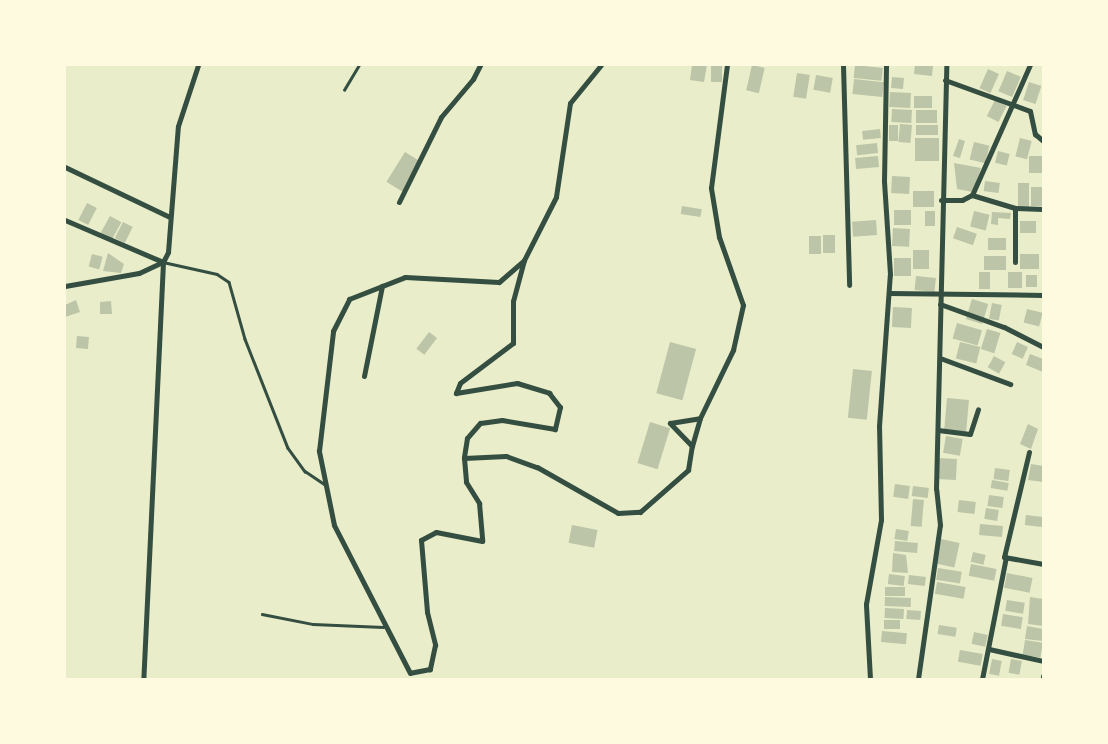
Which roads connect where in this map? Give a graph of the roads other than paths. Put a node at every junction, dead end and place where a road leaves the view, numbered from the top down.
1 (198, 65) edge
2 (359, 65) edge
3 (480, 65) edge
4 (601, 65) edge
5 (727, 65) edge
6 (843, 65) edge
7 (887, 65) edge
8 (946, 65) edge
9 (1030, 65) edge
10 (945, 80) junction
11 (344, 90) dead end
12 (1014, 105) junction
13 (1043, 141) edge
14 (65, 167) edge
15 (972, 195) junction
16 (941, 200) junction
17 (399, 202) dead end
18 (1015, 208) junction
19 (1043, 209) edge
20 (170, 217) junction
21 (65, 220) edge
22 (524, 260) junction
23 (163, 262) junction
24 (1015, 262) dead end
25 (67, 283) edge
26 (849, 285) dead end
27 (382, 286) junction
28 (889, 293) junction
29 (940, 293) junction
30 (1043, 295) edge
31 (940, 304) junction
32 (1043, 347) edge
33 (940, 358) junction
34 (364, 376) dead end
35 (1010, 384) dead end
36 (978, 409) dead end
37 (700, 418) junction
38 (938, 430) junction
39 (692, 446) junction
40 (1029, 452) dead end
41 (464, 458) junction
42 (326, 485) junction
43 (1006, 557) junction
44 (1043, 564) edge
45 (262, 614) dead end
46 (383, 627) junction
47 (989, 649) junction
48 (1043, 662) edge
49 (410, 673) junction
50 (143, 679) edge
51 (402, 679) edge
52 (870, 679) edge
53 (918, 679) edge
54 (982, 679) edge

1 - 20 street
2 - 11 lane
3 - 17 street
4 - 22 street
5 - 37 street
6 - 26 street
7 - 28 street
8 - 10 street
9 - 12 street
10 - 12 street
10 - 16 street
12 - 13 street
12 - 15 street
14 - 20 street
15 - 16 street
15 - 18 street
16 - 29 street
18 - 19 street
18 - 24 street
20 - 23 street
21 - 23 street
22 - 27 street
22 - 41 street
23 - 25 street
23 - 42 lane
23 - 50 street
27 - 34 street
27 - 42 street
28 - 29 street
28 - 52 street
29 - 30 street
29 - 31 street
31 - 32 street
31 - 33 street
33 - 35 street
33 - 38 street
36 - 38 street
37 - 39 street
37 - 39 street
38 - 53 street
39 - 41 street
40 - 43 street
41 - 49 street
42 - 46 street
43 - 44 street
43 - 47 street
45 - 46 lane
46 - 49 street
47 - 48 street
47 - 54 street
49 - 51 street

